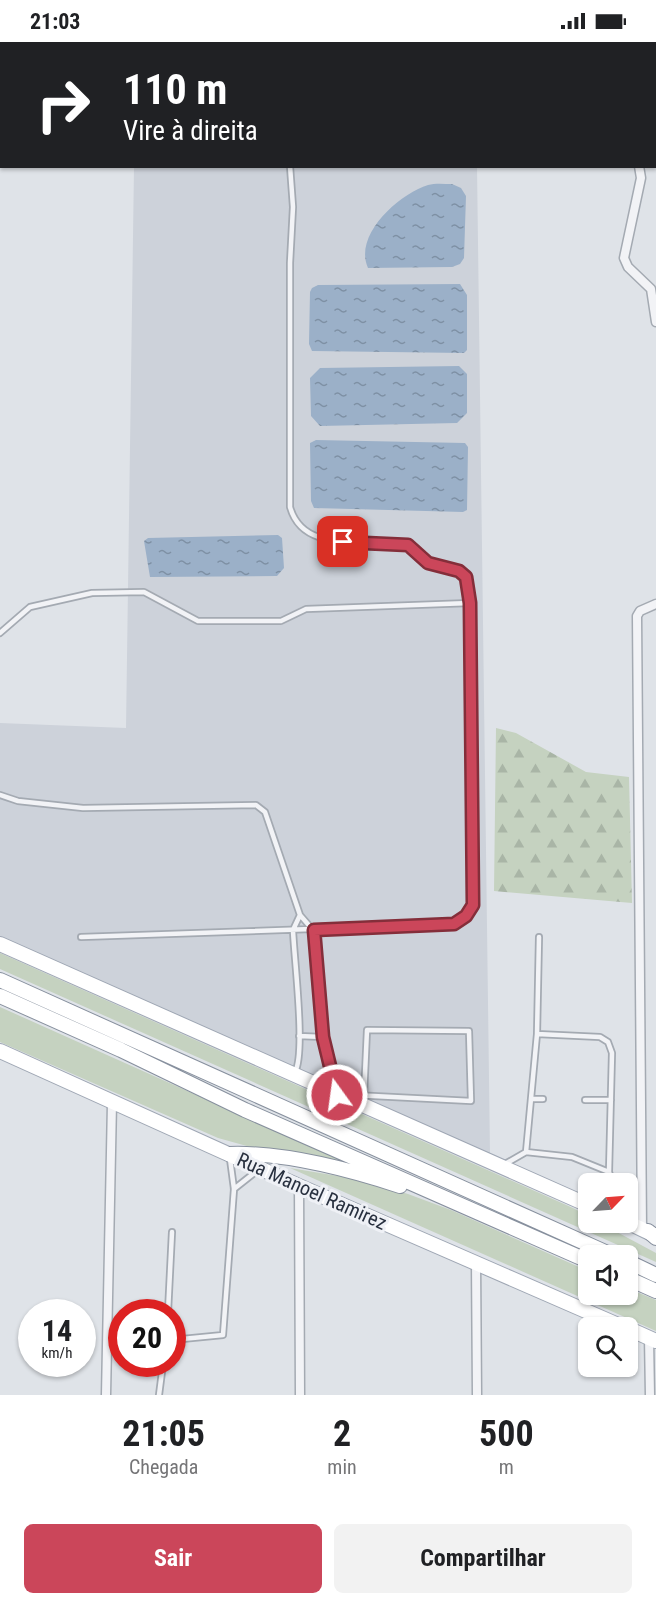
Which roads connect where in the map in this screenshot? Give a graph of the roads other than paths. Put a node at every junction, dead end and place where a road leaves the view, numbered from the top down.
1 (290, 168) edge
2 (640, 168) edge
3 (656, 322) edge
4 (470, 603) junction
5 (656, 604) edge
6 (0, 633) edge
7 (0, 795) edge
8 (300, 915) junction
9 (293, 930) junction
10 (314, 930) junction
11 (81, 937) dead end
12 (539, 937) dead end
13 (0, 944) edge
14 (0, 980) edge
15 (0, 996) edge
16 (537, 1034) junction
17 (298, 1036) junction
18 (323, 1037) junction
19 (0, 1051) edge
20 (294, 1074) junction
21 (337, 1095) junction
22 (364, 1096) junction
23 (531, 1099) junction
24 (543, 1099) dead end
25 (585, 1100) dead end
26 (611, 1100) junction
27 (112, 1103) junction
28 (526, 1152) junction
29 (229, 1154) junction
30 (500, 1167) junction
31 (260, 1168) junction
32 (609, 1172) joint
33 (299, 1186) junction
34 (234, 1190) junction
35 (427, 1190) junction
36 (578, 1201) edge
37 (172, 1232) dead end
38 (651, 1234) edge
39 (590, 1245) edge
40 (578, 1257) edge
41 (476, 1261) junction
42 (638, 1267) edge
43 (656, 1275) edge
44 (638, 1283) edge
45 (656, 1291) edge
46 (169, 1299) edge
47 (600, 1317) edge
48 (638, 1333) edge
49 (186, 1339) edge
50 (652, 1339) edge
51 (161, 1377) edge
52 (106, 1395) edge
53 (159, 1395) edge
54 (300, 1395) edge
55 (477, 1395) edge
56 (650, 1395) edge

1 - 4 lane
2 - 3 street
4 - 6 lane
4 - 10 lane
5 - 38 street
7 - 8 lane
8 - 9 lane
8 - 10 lane
9 - 10 lane
9 - 11 lane
9 - 17 lane
10 - 18 lane
12 - 16 lane
13 - 20 main road
14 - 39 main road
15 - 35 main road
16 - 23 lane
16 - 26 lane
17 - 18 lane
17 - 20 lane
18 - 21 lane
19 - 27 main road, Rua Manoel Ramirez
20 - 21 main road
21 - 22 lane
21 - 30 main road
22 - 22 lane
23 - 24 lane
23 - 28 lane
25 - 26 lane
26 - 32 lane
27 - 29 main road, Rua Manoel Ramirez
27 - 52 street
28 - 30 lane
28 - 32 lane
29 - 31 main road, Rua Manoel Ramirez
29 - 34 lane
29 - 35 main road
30 - 36 main road
31 - 33 main road, Rua Manoel Ramirez
31 - 34 lane
33 - 41 main road, Rua Manoel Ramirez
33 - 54 street
34 - 49 lane
35 - 40 main road
37 - 46 lane
41 - 47 main road, Rua Manoel Ramirez
41 - 55 street
42 - 43 main road
44 - 45 main road
48 - 50 main road, Rua Manoel Ramirez
50 - 56 street
51 - 53 lane

